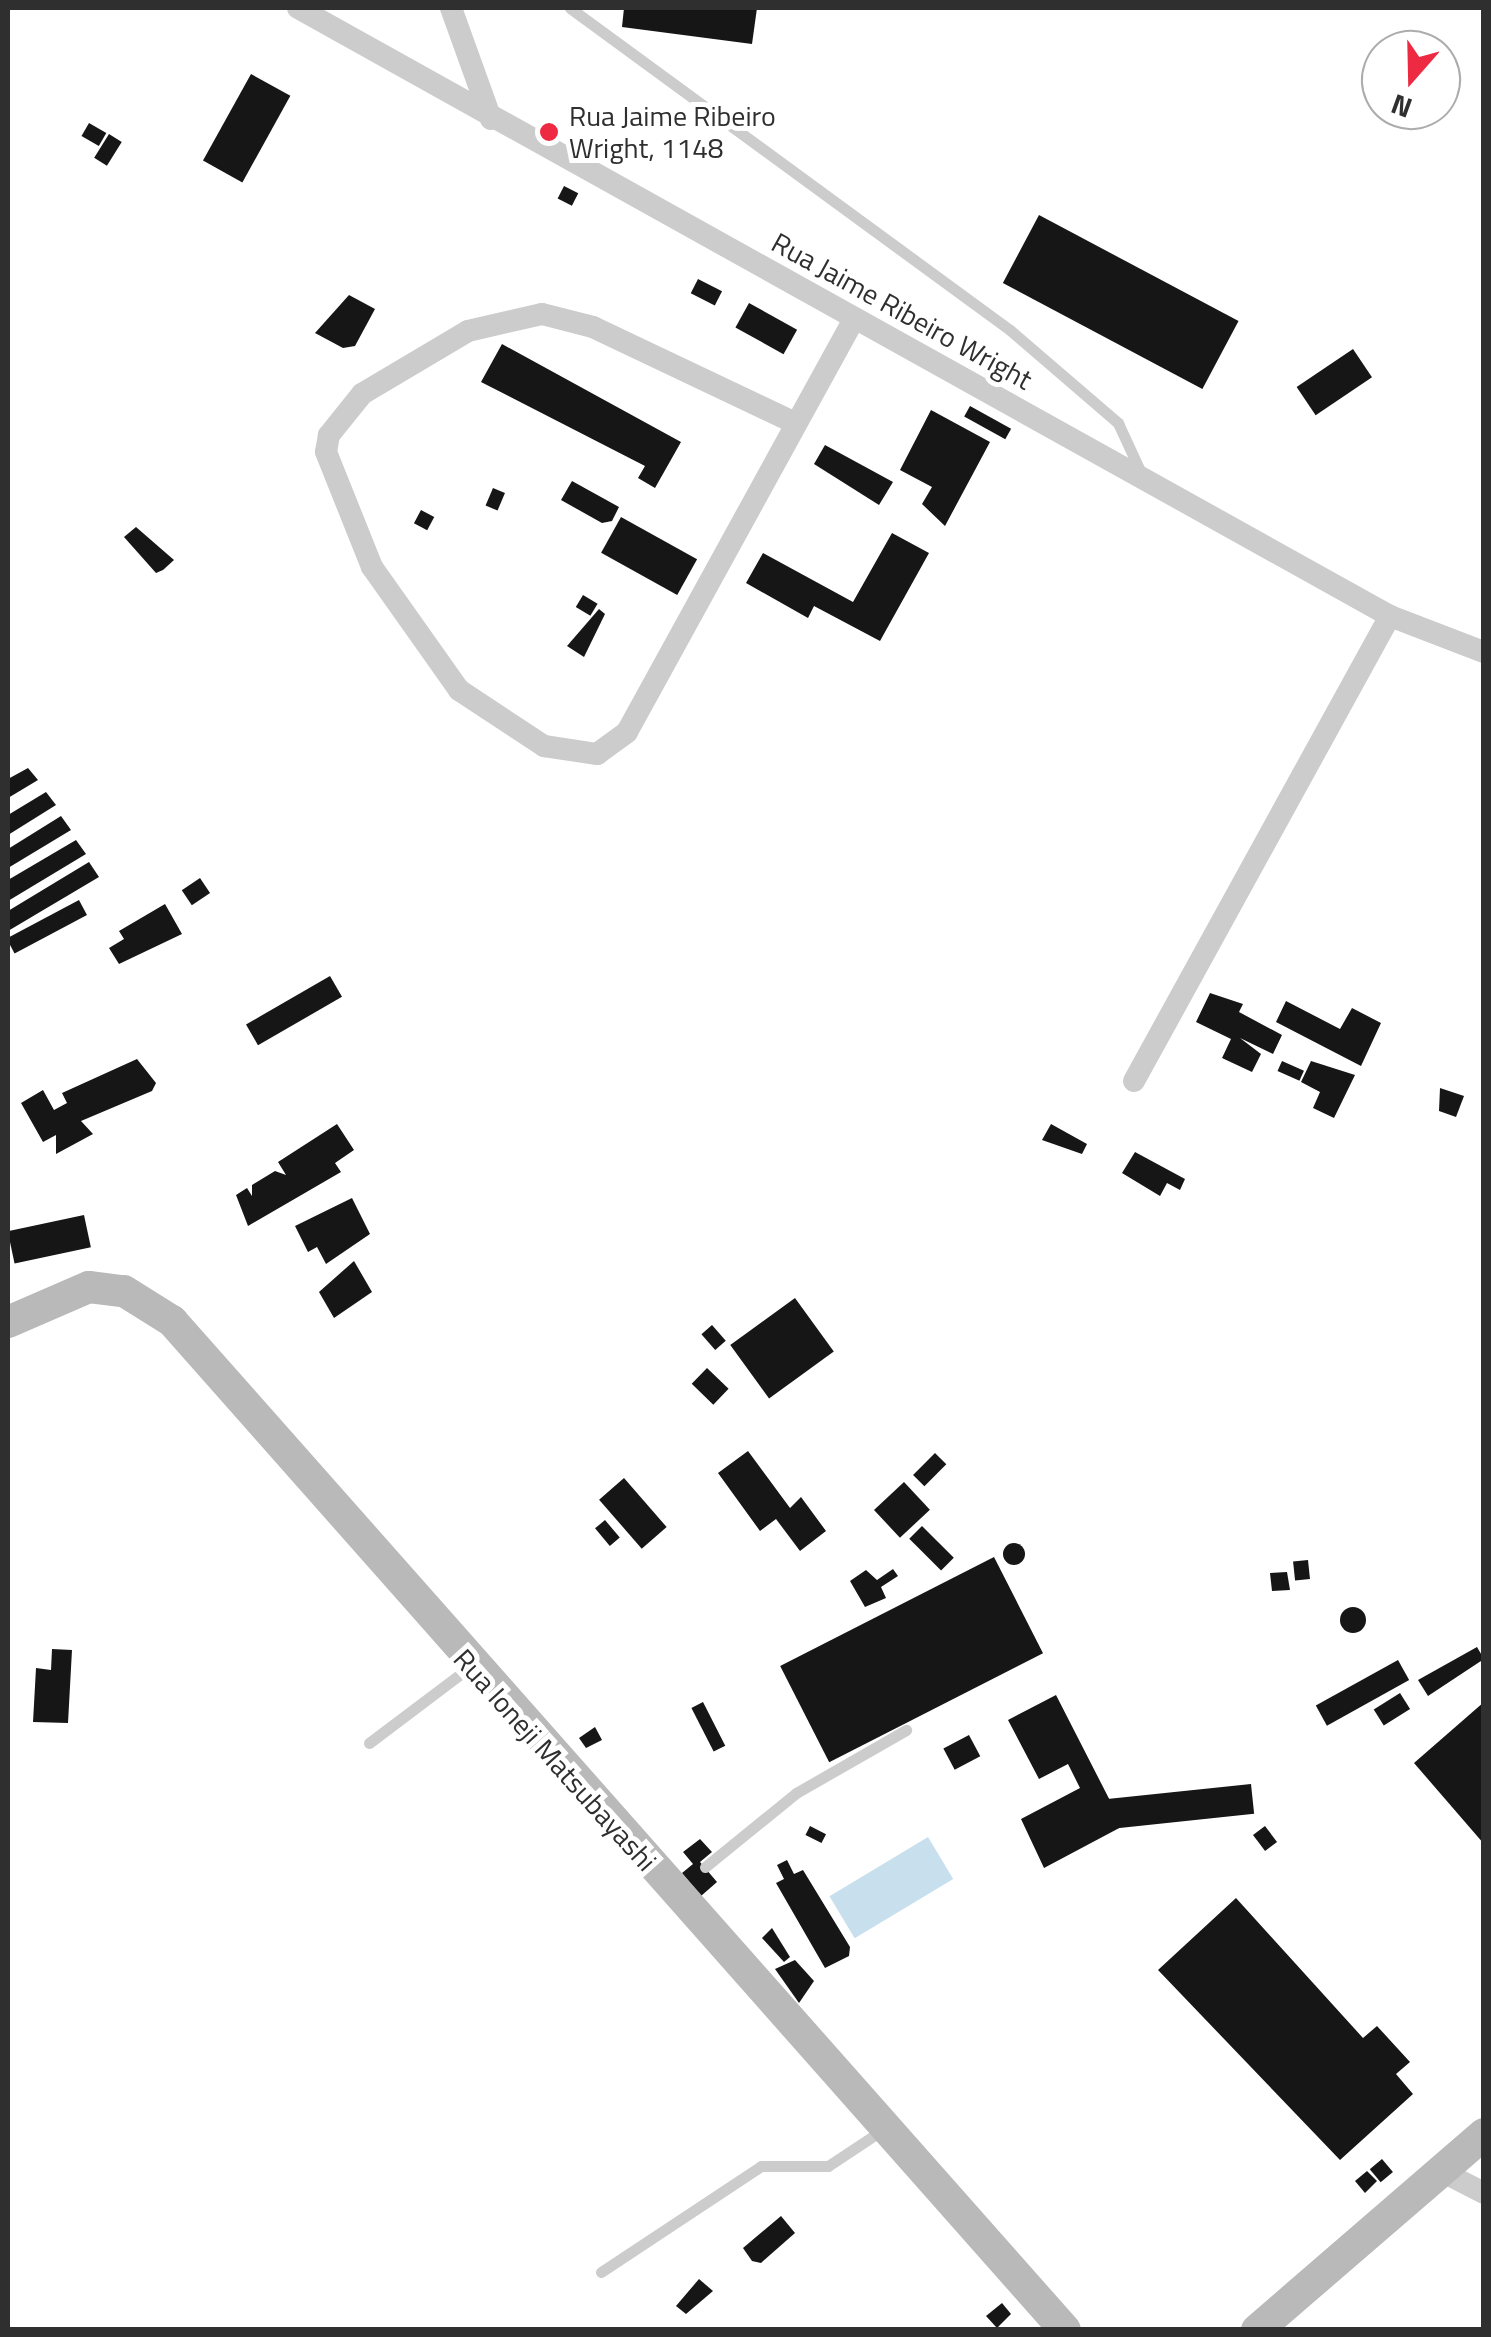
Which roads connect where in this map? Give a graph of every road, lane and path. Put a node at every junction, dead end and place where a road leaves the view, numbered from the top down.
1 (298, 8) edge
2 (451, 8) edge
3 (570, 8) edge
4 (491, 119) junction
5 (854, 319) junction
6 (793, 422) junction
7 (1144, 480) junction
8 (1390, 616) junction
9 (1484, 652) edge
10 (1134, 1081) dead end
11 (8, 1322) edge
12 (471, 1666) junction
13 (906, 1730) dead end
14 (369, 1743) dead end
15 (705, 1868) dead end
16 (884, 2129) junction
17 (1484, 2134) edge
18 (1443, 2172) junction
19 (1484, 2193) edge
20 (601, 2272) dead end
21 (1052, 2325) edge
22 (1257, 2330) edge

1 - 4 street, Rua Jaime Ribeiro Wright
2 - 4 street
3 - 7 lane
4 - 5 street, Rua Jaime Ribeiro Wright
5 - 6 street
5 - 7 street, Rua Jaime Ribeiro Wright
6 - 6 street
7 - 8 street, Rua Jaime Ribeiro Wright
8 - 9 street, Rua Jaime Ribeiro Wright
8 - 10 street
11 - 12 main road, Rua Ioneji Matsubayashi
12 - 14 lane
12 - 16 main road, Rua Ioneji Matsubayashi
13 - 15 lane
16 - 20 lane
16 - 21 main road, Rua Ioneji Matsubayashi
17 - 18 main road
18 - 19 street
18 - 22 main road

